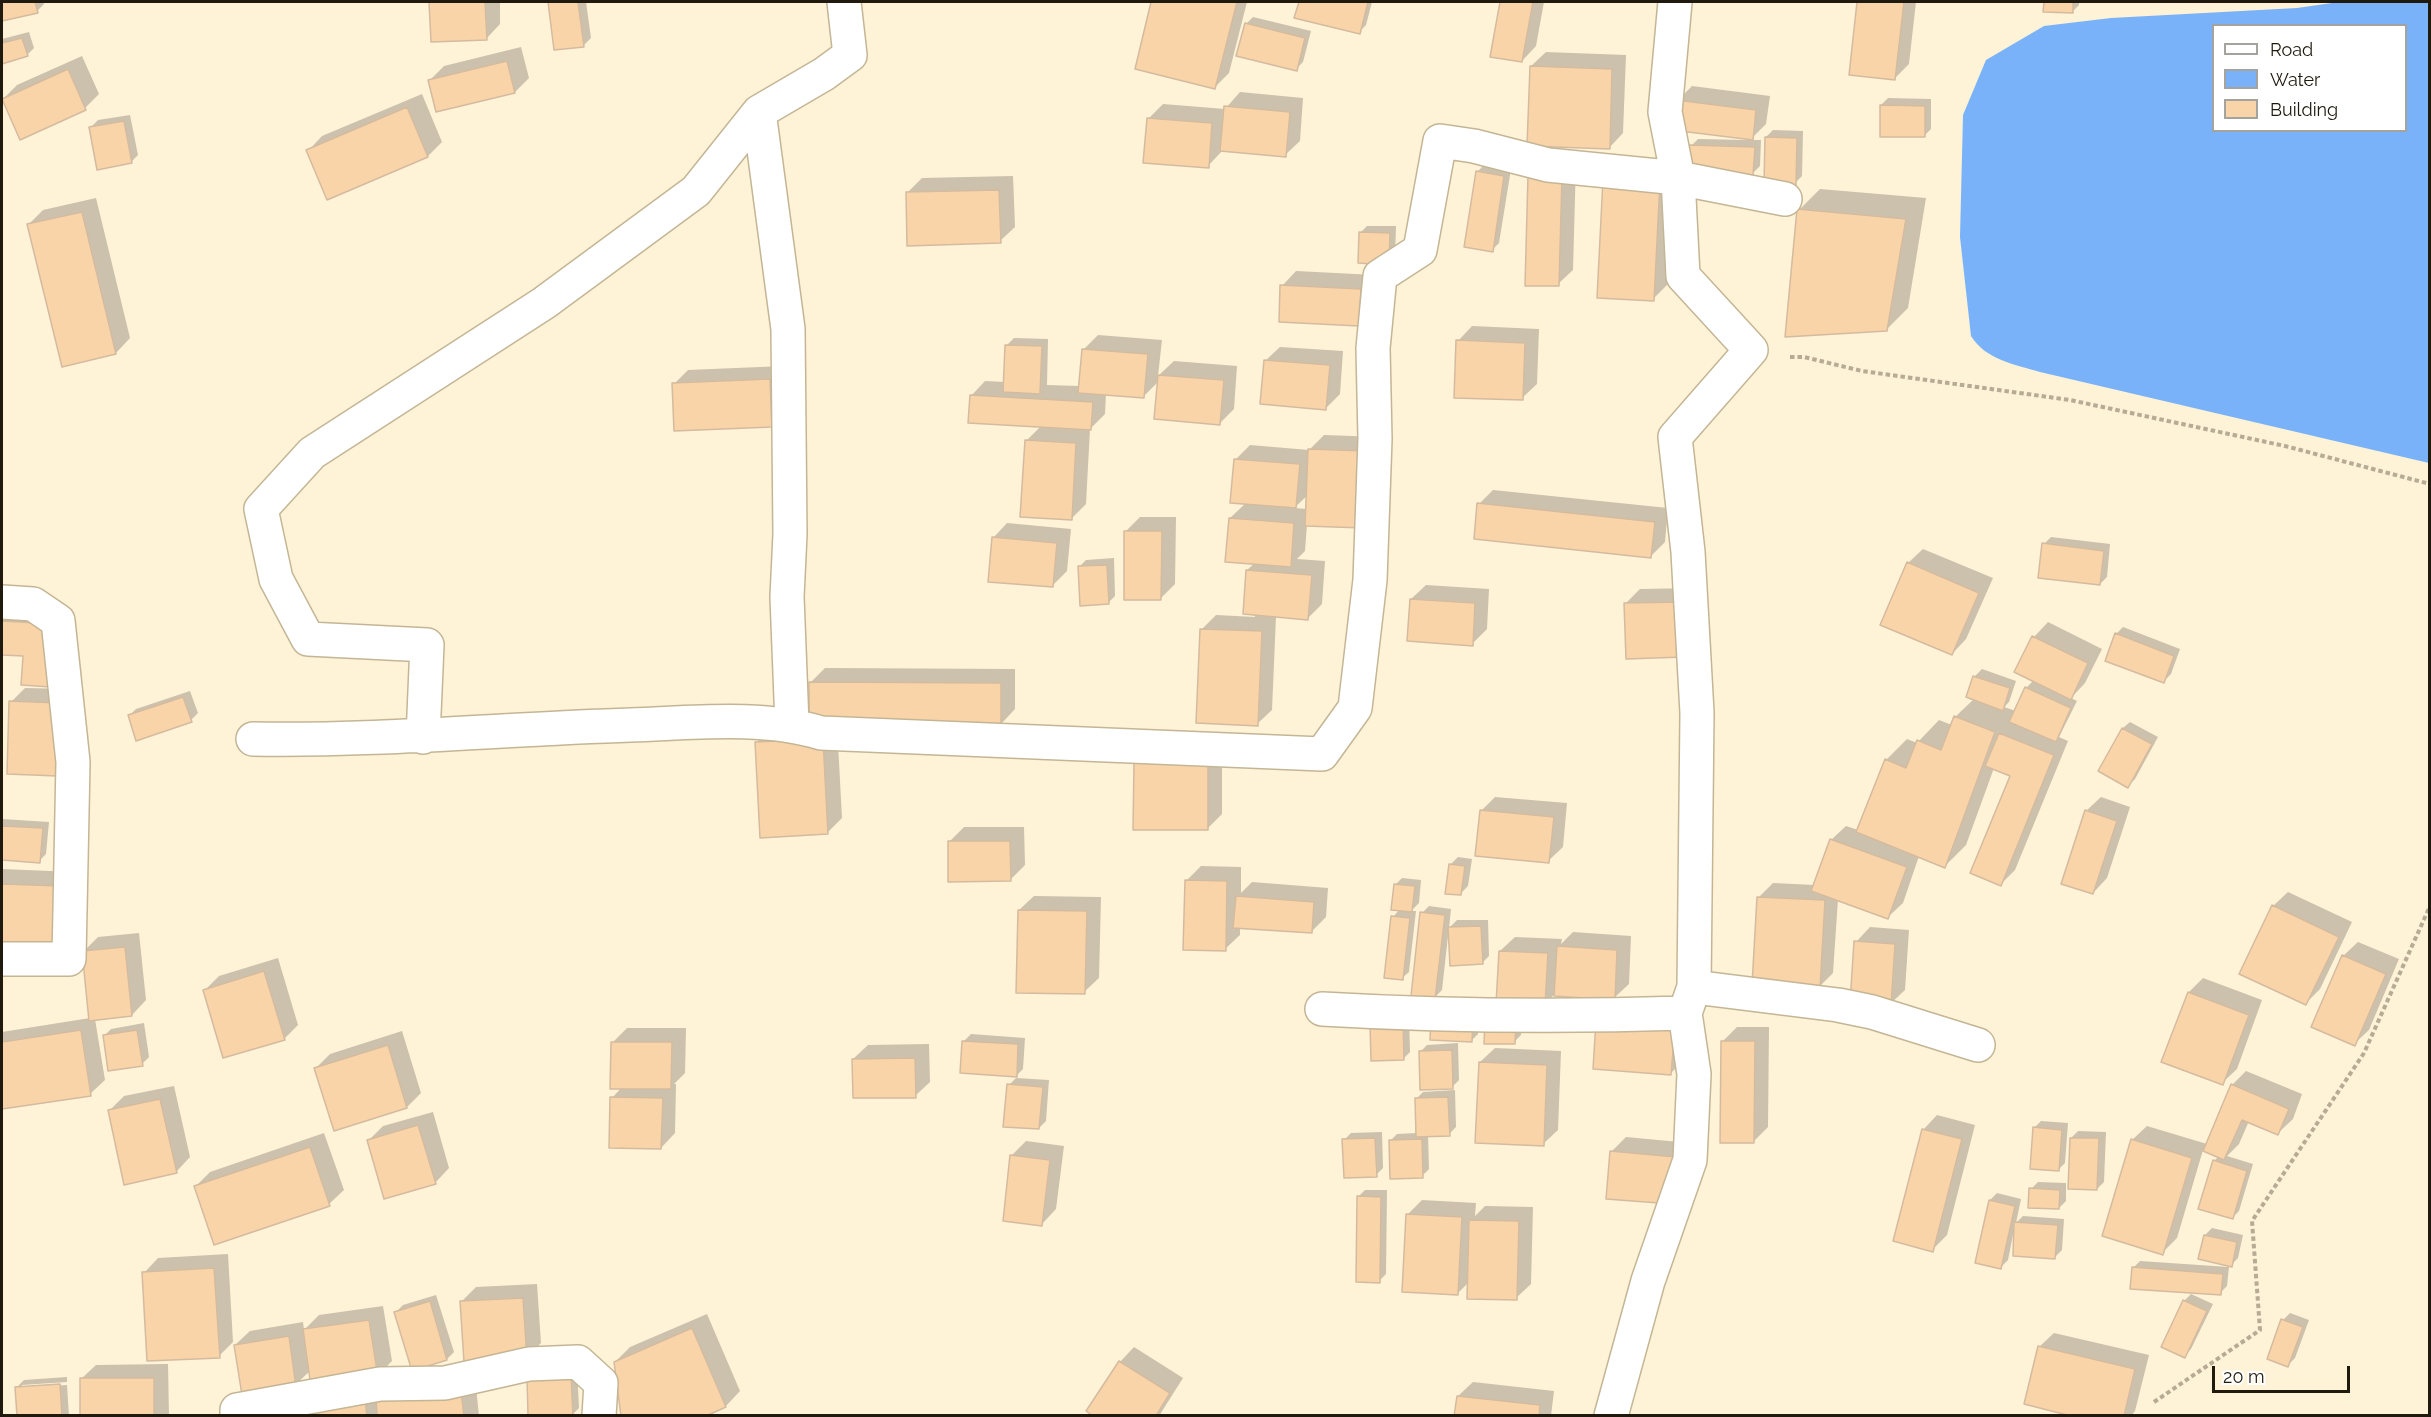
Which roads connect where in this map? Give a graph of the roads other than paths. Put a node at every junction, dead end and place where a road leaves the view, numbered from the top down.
1 (844, 2) edge
2 (1675, 2) edge
3 (759, 112) junction
4 (1678, 178) junction
5 (1785, 199) dead end
6 (2, 602) edge
7 (792, 724) junction
8 (423, 737) junction
9 (254, 739) dead end
10 (2, 959) edge
11 (1690, 1000) junction
12 (1323, 1009) dead end
13 (1978, 1045) dead end
14 (237, 1416) edge
15 (599, 1416) edge
16 (1611, 1416) edge

1 - 3 street
2 - 4 street
3 - 7 street
3 - 8 street
4 - 5 street
4 - 7 street
4 - 11 street
6 - 10 street
7 - 8 street
8 - 9 street
11 - 12 street
11 - 13 street
11 - 16 street
14 - 15 street

